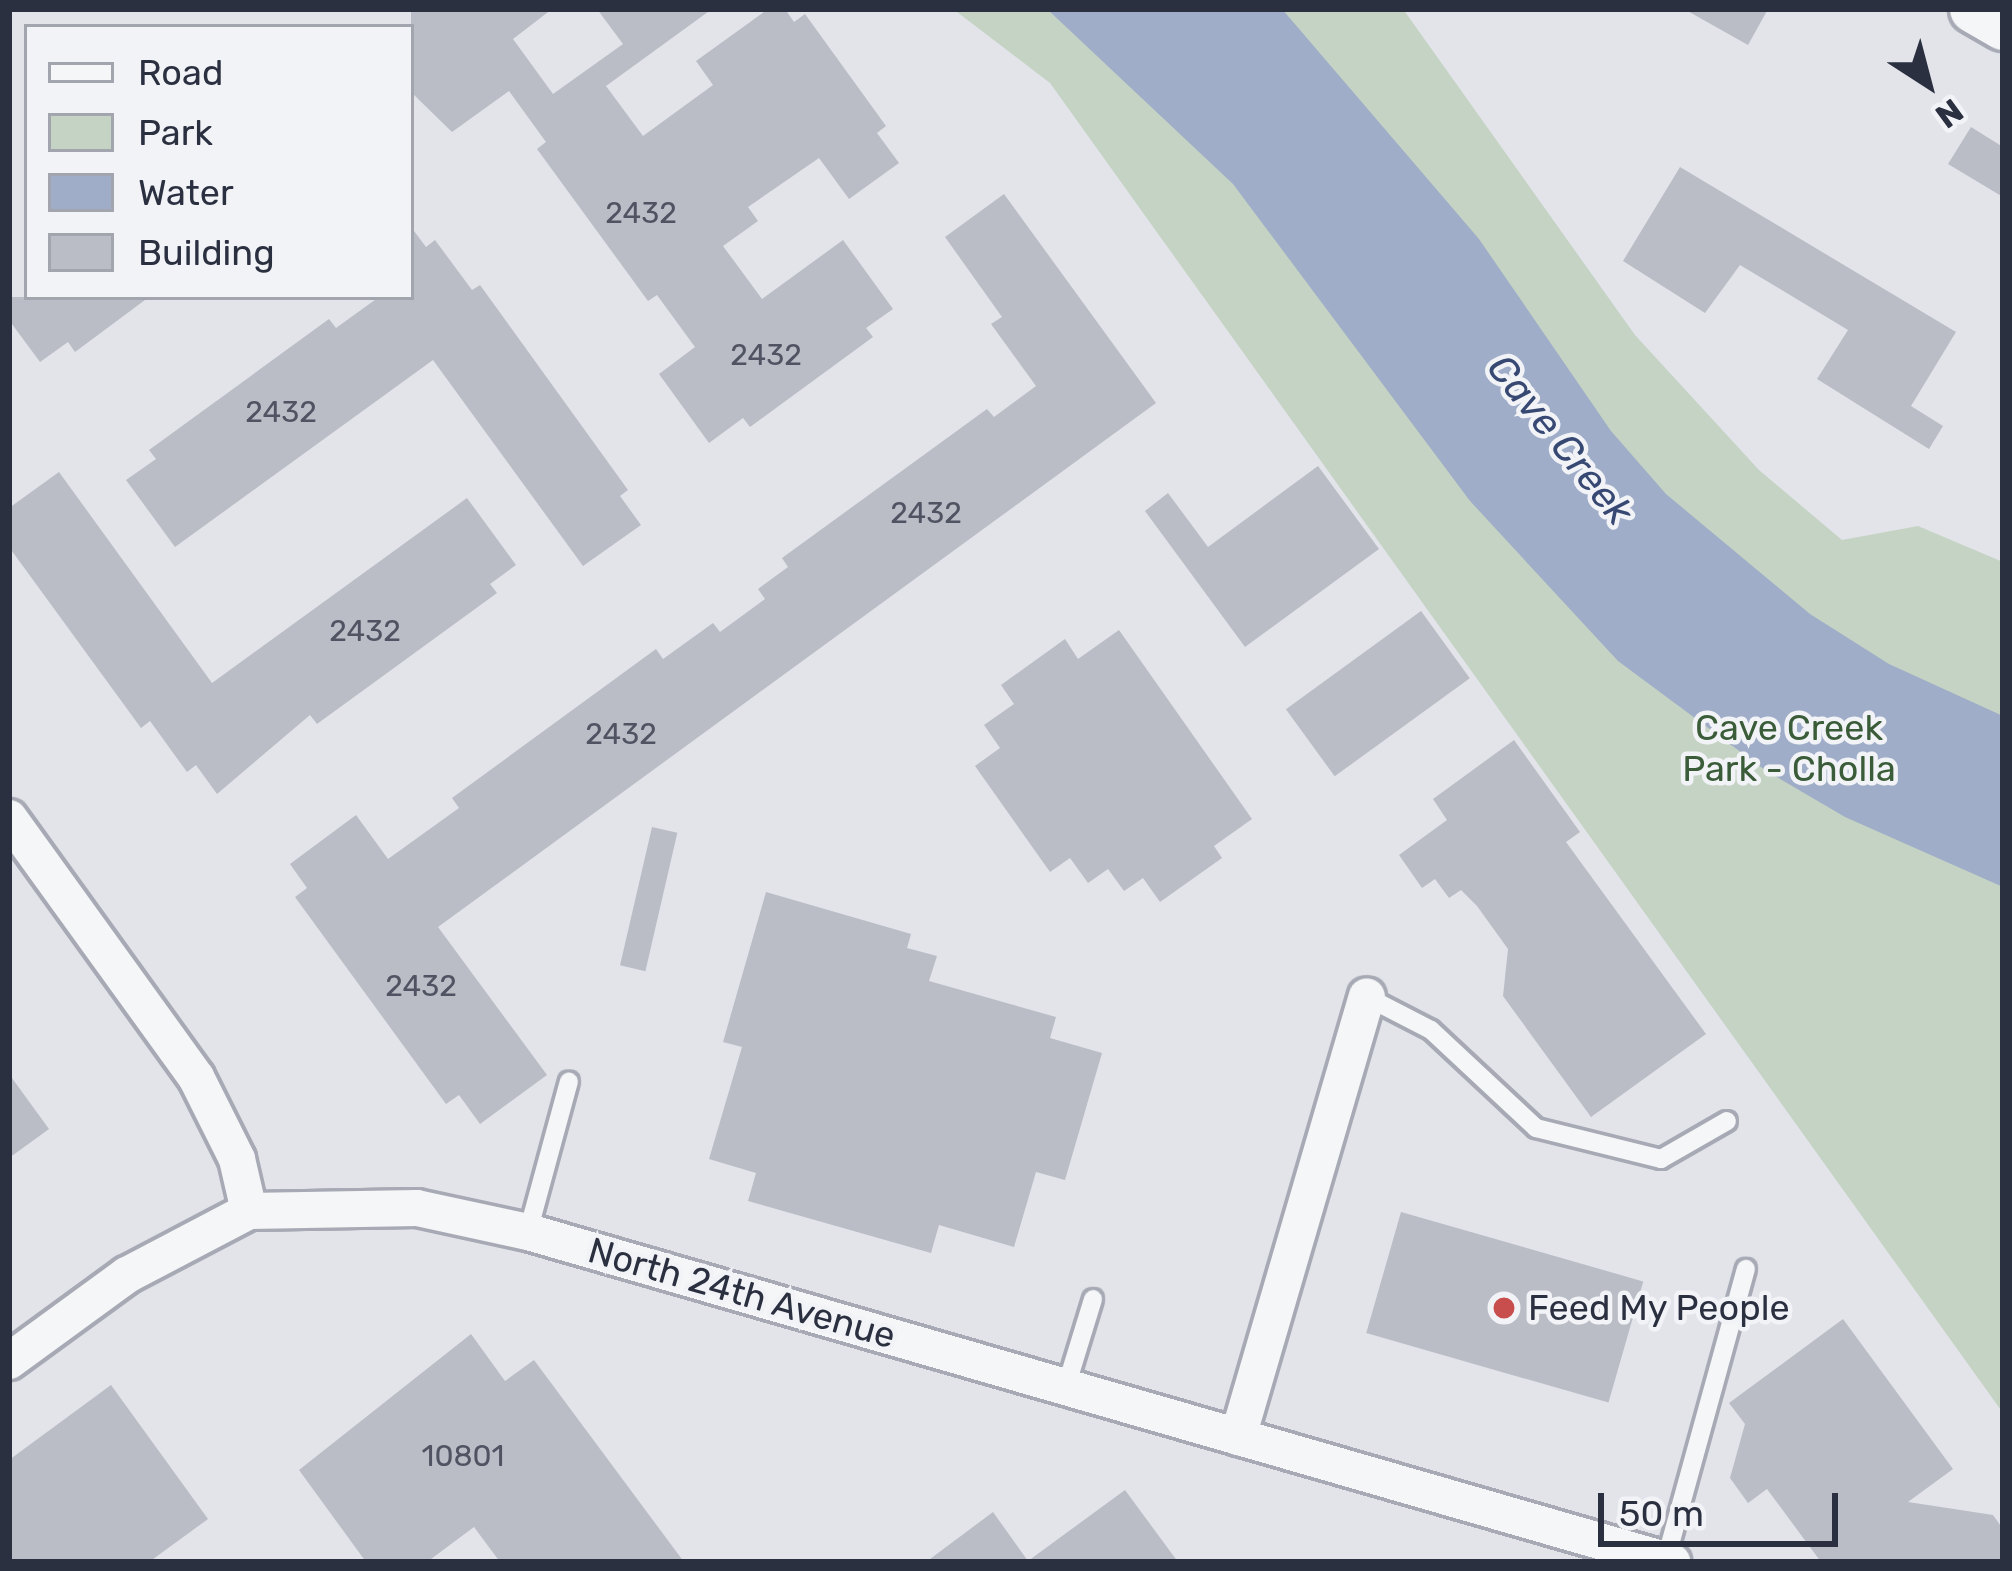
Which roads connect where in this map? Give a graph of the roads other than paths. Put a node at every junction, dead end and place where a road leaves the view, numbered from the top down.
1 (1974, 9) edge
2 (2003, 26) edge
3 (9, 818) edge
4 (1367, 997) joint
5 (569, 1081) dead end
6 (1727, 1120) dead end
7 (249, 1211) junction
8 (528, 1232) junction
9 (1746, 1269) dead end
10 (1093, 1299) dead end
11 (9, 1361) edge
12 (1066, 1387) junction
13 (1238, 1437) junction
14 (1670, 1560) edge

1 - 2 street
3 - 7 street
4 - 6 lane
4 - 13 street
5 - 8 lane
7 - 8 street, North 24th Avenue
7 - 11 street
8 - 12 street, North 24th Avenue
9 - 14 lane
10 - 12 lane
12 - 13 street, North 24th Avenue
13 - 14 street, North 24th Avenue

